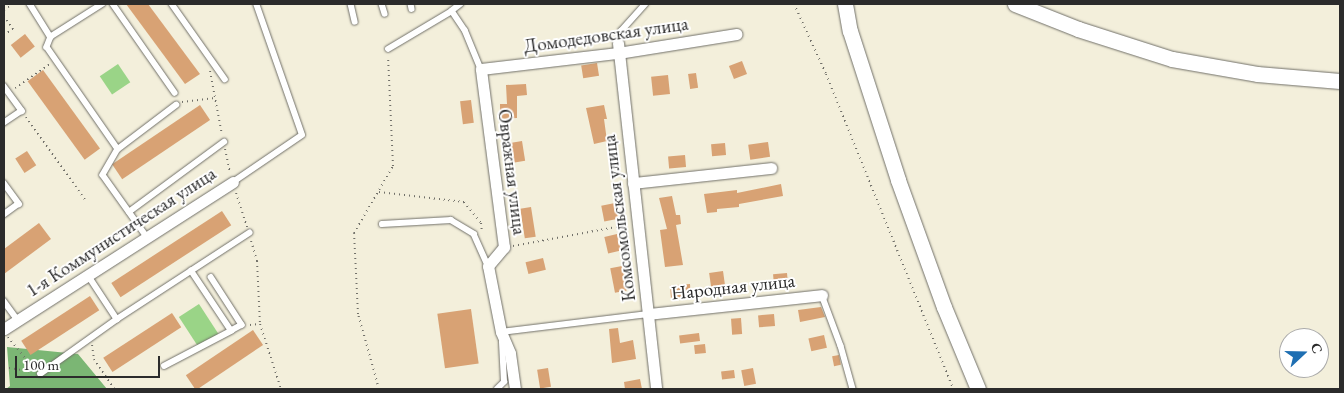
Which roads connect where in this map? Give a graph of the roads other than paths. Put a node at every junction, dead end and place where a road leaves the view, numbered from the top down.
1 (30, 4) edge
2 (103, 4) edge
3 (113, 4) edge
4 (172, 4) edge
5 (256, 4) edge
6 (351, 4) edge
7 (382, 4) edge
8 (461, 4) edge
9 (644, 4) edge
10 (845, 4) edge
11 (1015, 4) edge
12 (452, 11) junction
13 (384, 14) dead end
14 (355, 22) dead end
15 (736, 34) dead end
16 (51, 37) junction
17 (618, 48) junction
18 (388, 49) road end
19 (481, 69) junction
20 (225, 79) dead end
21 (1340, 81) edge
22 (4, 86) edge
23 (175, 93) dead end
24 (176, 105) dead end
25 (4, 123) edge
26 (224, 142) dead end
27 (118, 149) junction
28 (771, 168) dead end
29 (233, 182) joint
30 (4, 183) edge
31 (633, 183) junction
32 (129, 212) junction
33 (4, 215) edge
34 (382, 224) dead end
35 (249, 233) road end
36 (147, 237) junction
37 (488, 266) junction
38 (191, 271) junction
39 (88, 275) junction
40 (211, 277) dead end
41 (822, 295) joint
42 (4, 301) edge
43 (648, 314) junction
44 (118, 319) junction
45 (18, 320) junction
46 (4, 330) edge
47 (231, 331) junction
48 (501, 332) junction
49 (164, 366) dead end
50 (42, 372) road end
51 (498, 389) edge
52 (515, 389) edge
53 (656, 389) edge
54 (853, 389) edge
55 (978, 389) edge

1 - 16 lane
2 - 16 lane
3 - 23 lane
4 - 20 lane
5 - 29 lane
6 - 14 lane
7 - 13 lane
8 - 12 lane
9 - 17 lane
10 - 55 street
11 - 21 street
12 - 18 lane
12 - 19 lane
15 - 17 street, Домодедовская улица
16 - 27 lane
17 - 19 street, Домодедовская улица
17 - 31 street, Комсомольская улица
19 - 37 street, Овражная улица
22 - 25 lane
24 - 27 lane
26 - 32 lane
27 - 32 lane
28 - 31 street
29 - 36 street, 1-я Коммунистическая улица
30 - 33 lane
31 - 43 street, Комсомольская улица
32 - 36 lane
34 - 37 lane
35 - 38 lane
36 - 39 street, 1-я Коммунистическая улица
37 - 48 street
38 - 44 lane
38 - 47 lane
39 - 44 lane
39 - 45 street, 1-я Коммунистическая улица
40 - 47 lane
41 - 43 street, Народная улица
41 - 54 lane
42 - 45 lane
43 - 48 lane
43 - 53 street, Комсомольская улица
44 - 50 lane
45 - 46 street, 1-я Коммунистическая улица
47 - 49 lane
48 - 51 lane
48 - 52 street

